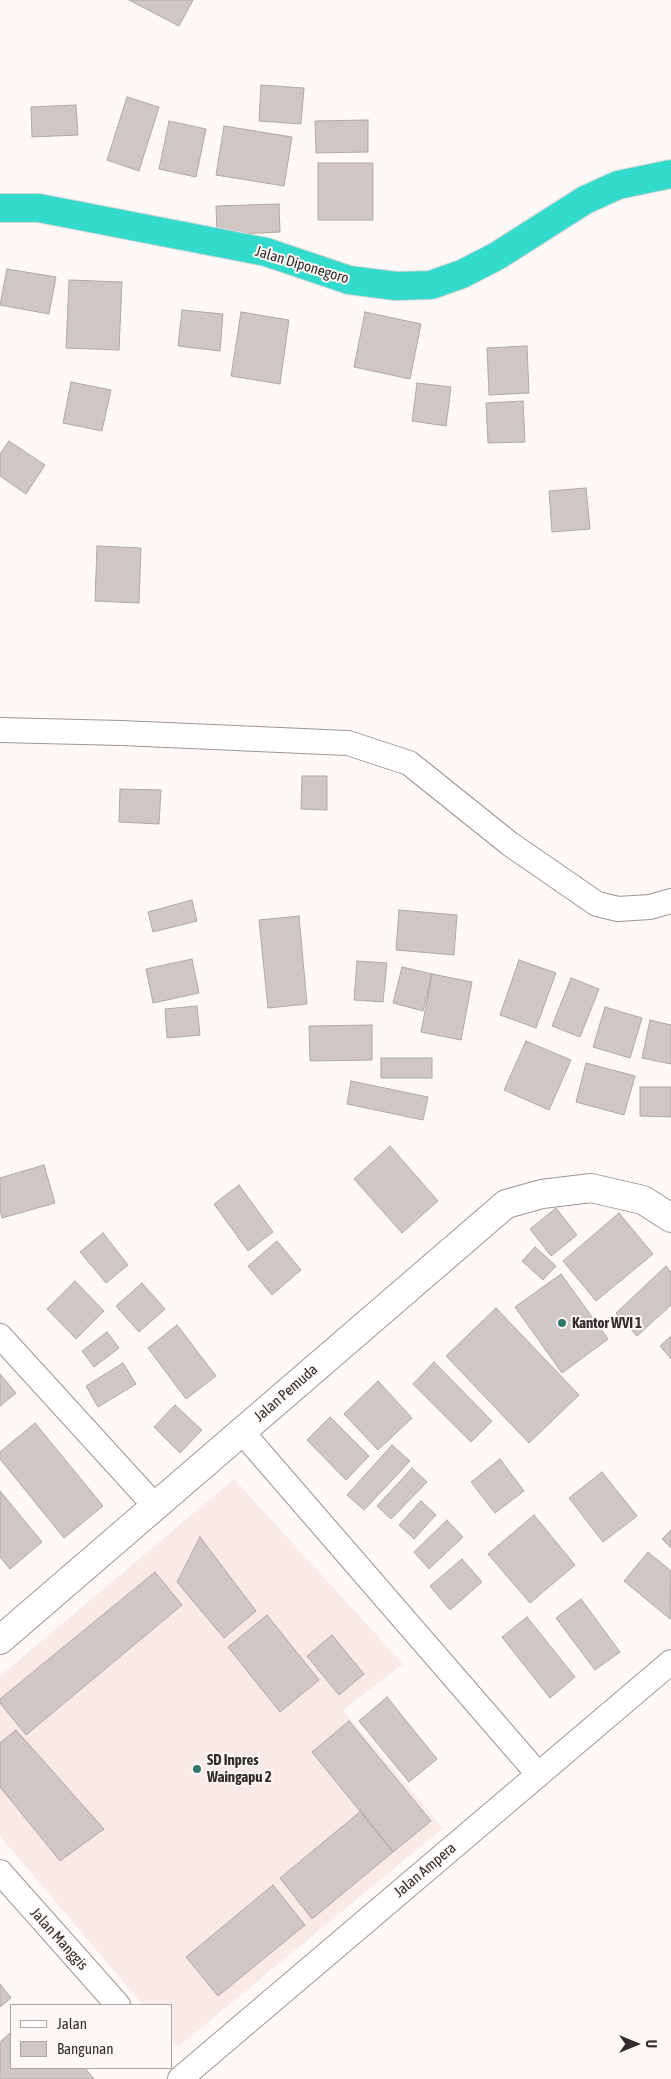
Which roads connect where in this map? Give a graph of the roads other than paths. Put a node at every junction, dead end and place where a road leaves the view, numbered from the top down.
1 (671, 174) edge
2 (0, 208) edge
3 (0, 730) edge
4 (671, 901) edge
5 (671, 1218) edge
6 (0, 1336) edge
7 (242, 1432) junction
8 (156, 1506) junction
9 (0, 1640) edge
10 (671, 1662) edge
11 (538, 1774) junction
12 (0, 1872) edge
13 (117, 2004) edge
14 (180, 2075) edge

1 - 2 highway, Jalan Diponegoro
3 - 4 street
5 - 7 street, Jalan Pemuda
6 - 8 street
7 - 8 street, Jalan Pemuda
7 - 11 street
8 - 9 street, Jalan Pemuda
10 - 11 street, Jalan Ampera
11 - 14 street, Jalan Ampera
12 - 13 street, Jalan Manggis

